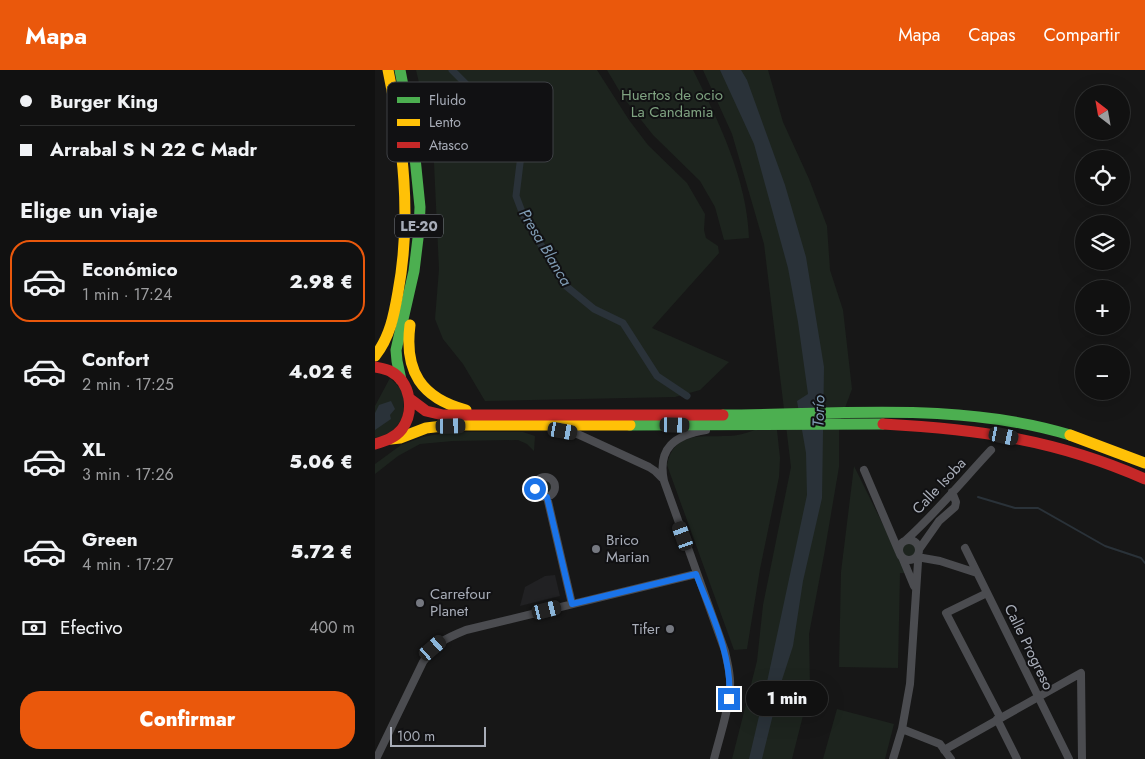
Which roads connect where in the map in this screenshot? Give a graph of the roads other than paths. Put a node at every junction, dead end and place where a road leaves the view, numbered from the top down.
1 (404, 162) edge
2 (417, 162) edge
3 (417, 251) junction
4 (375, 356) edge
5 (375, 367) edge
6 (401, 380) junction
7 (410, 399) junction
8 (496, 416) junction
9 (763, 420) junction
10 (529, 425) junction
11 (730, 426) junction
12 (391, 439) junction
13 (375, 444) edge
14 (991, 450) dead end
15 (662, 459) junction
16 (641, 462) junction
17 (1145, 463) edge
18 (864, 470) dead end
19 (1145, 479) edge
20 (664, 482) junction
21 (952, 492) junction
22 (547, 497) dead end
23 (890, 534) junction
24 (904, 541) junction
25 (919, 548) junction
26 (965, 548) dead end
27 (900, 554) junction
28 (916, 557) junction
29 (977, 573) junction
30 (696, 574) junction
31 (915, 590) junction
32 (987, 593) junction
33 (572, 604) junction
34 (1038, 697) junction
35 (998, 718) junction
36 (902, 729) junction
37 (944, 750) junction
38 (376, 759) edge
39 (714, 759) edge
40 (893, 759) edge
41 (951, 759) edge
42 (1017, 759) edge
43 (1069, 759) edge
44 (1082, 759) edge

1 - 4 highway, LE-20
2 - 3 highway, LE-20
3 - 6 highway, LE-20
3 - 8 highway
5 - 6 highway
6 - 7 highway
7 - 8 highway
7 - 12 highway
8 - 9 highway
9 - 11 highway
9 - 17 highway
9 - 19 highway
10 - 11 highway
10 - 12 highway
10 - 16 street
11 - 15 street
12 - 13 highway
14 - 21 street, Calle Isoba
15 - 16 street
15 - 20 street
16 - 20 street
18 - 23 street
20 - 30 street
21 - 24 street, Calle Isoba
21 - 25 street
22 - 33 street
23 - 24 street
23 - 27 street
24 - 25 street
24 - 27 street
25 - 28 street
26 - 29 street, Calle Progreso
27 - 28 street
27 - 31 street
28 - 29 street
28 - 31 street
29 - 32 street, Calle Progreso
30 - 33 street
30 - 39 street
31 - 36 street
32 - 34 street, Calle Progreso
32 - 35 street
33 - 38 street
34 - 35 street
34 - 43 street, Calle Progreso
34 - 44 street
35 - 37 street
35 - 42 street
36 - 37 street
36 - 40 street
37 - 41 street

